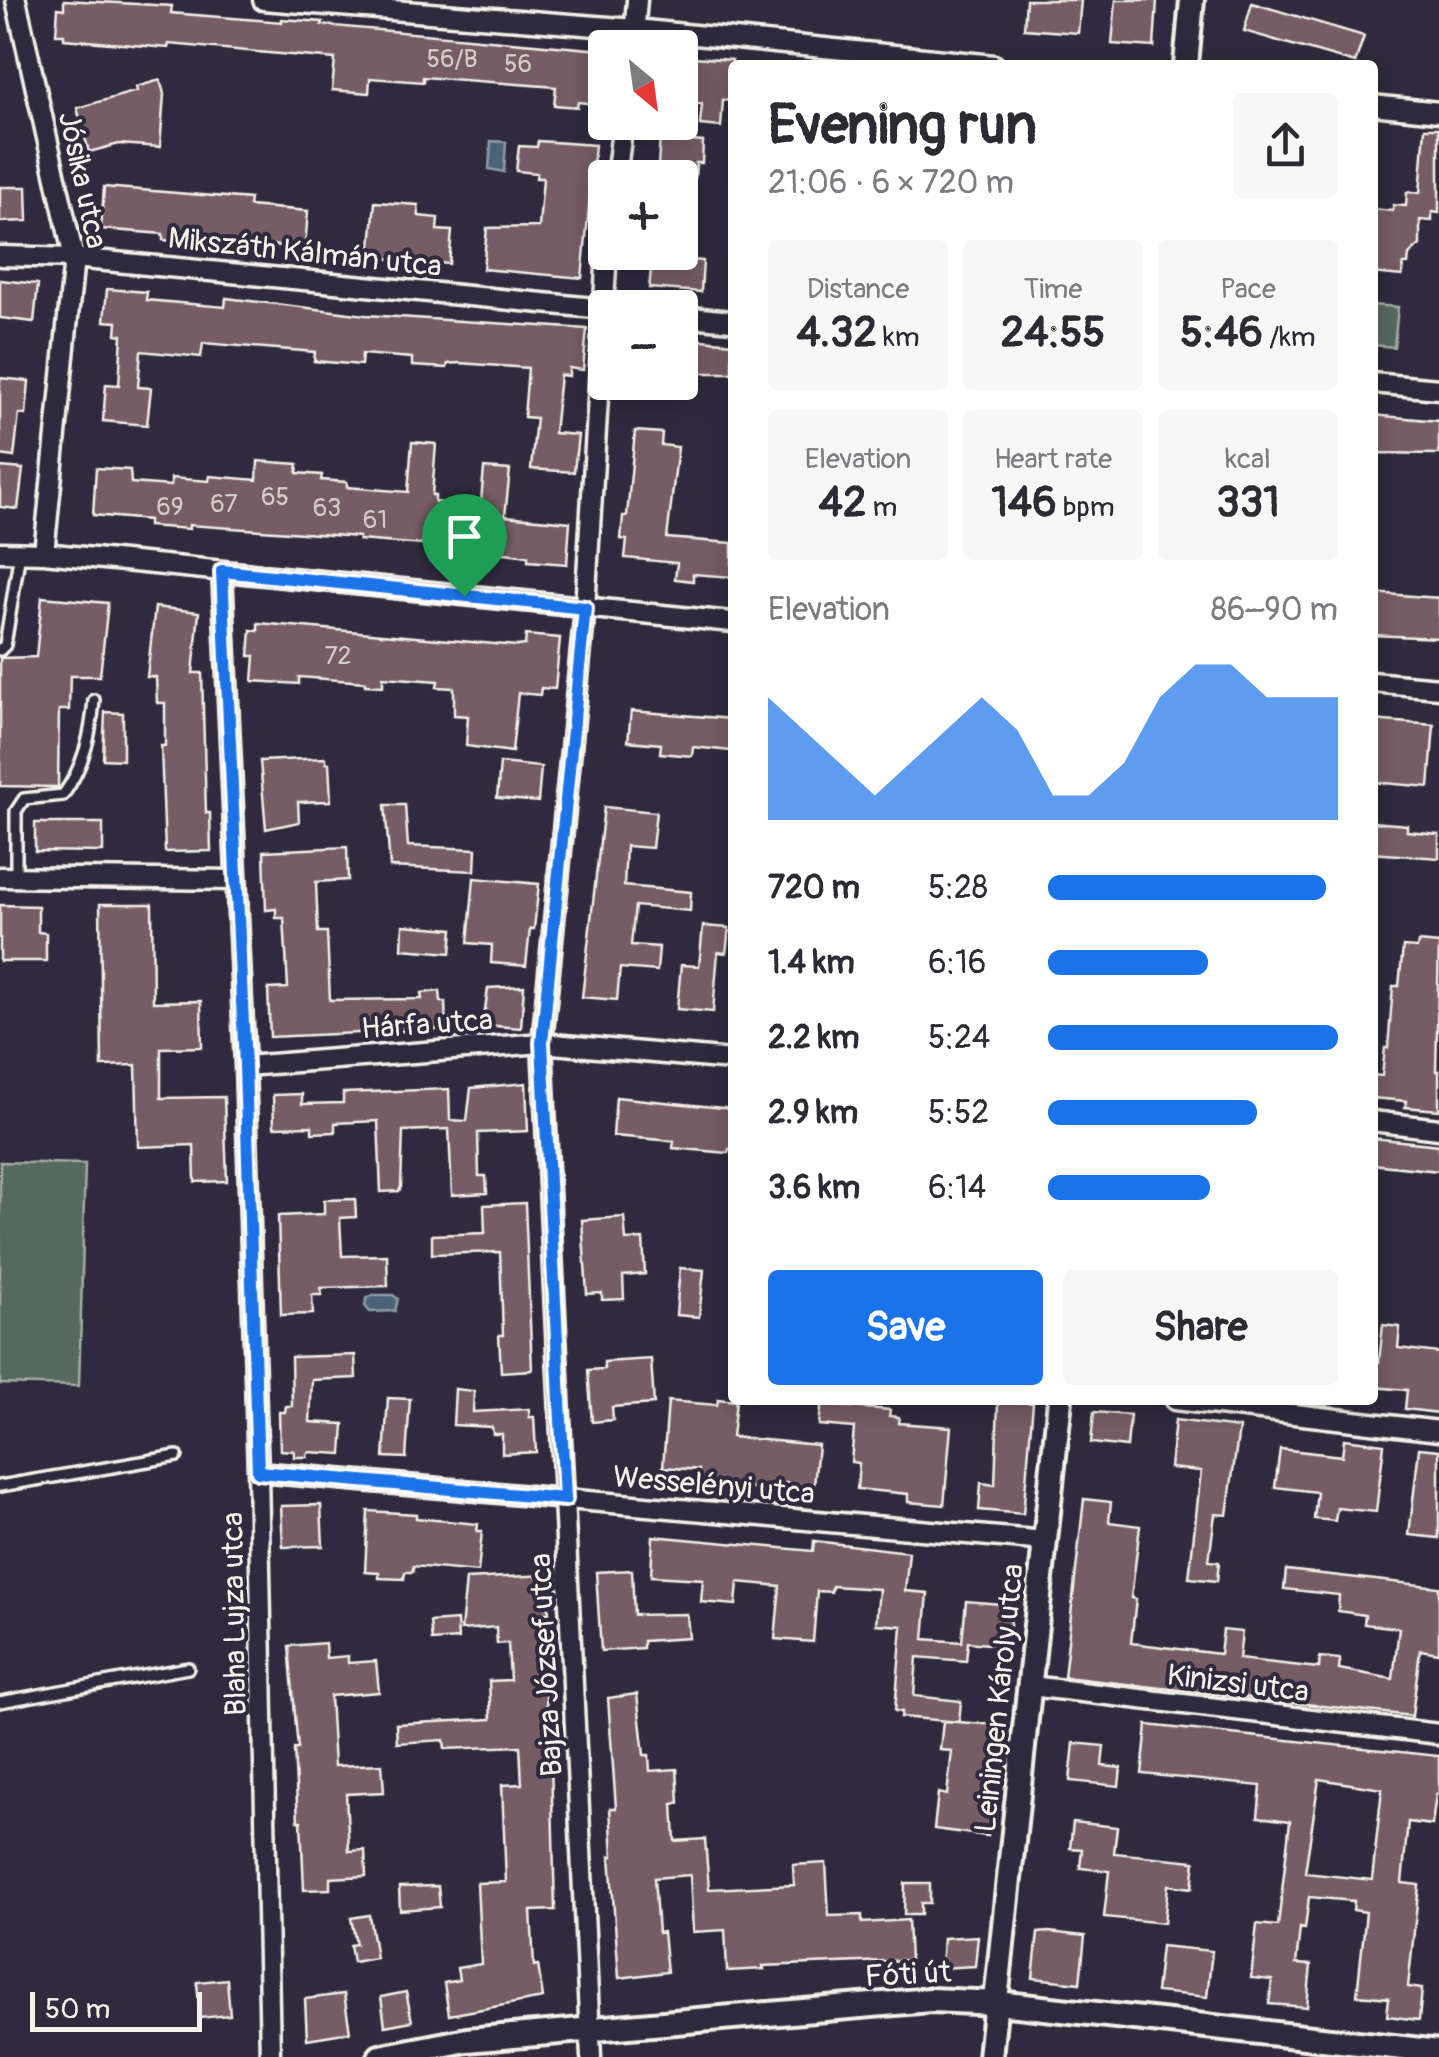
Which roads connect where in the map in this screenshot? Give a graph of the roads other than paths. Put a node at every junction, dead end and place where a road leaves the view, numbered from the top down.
1 (16, 0) edge
2 (263, 0) edge
3 (637, 0) edge
4 (1192, 0) edge
5 (402, 6) edge
6 (474, 8) edge
7 (591, 30) edge
8 (635, 30) edge
9 (698, 43) edge
10 (927, 60) edge
11 (1186, 60) edge
12 (1378, 106) edge
13 (1439, 112) edge
14 (0, 256) edge
15 (74, 258) junction
16 (588, 308) edge
17 (698, 318) edge
18 (728, 321) edge
19 (1378, 384) edge
20 (1439, 389) edge
21 (598, 400) edge
22 (0, 552) edge
23 (20, 552) junction
24 (44, 553) junction
25 (222, 571) junction
26 (585, 608) junction
27 (728, 622) edge
28 (0, 650) edge
29 (1378, 683) edge
30 (1439, 688) edge
31 (94, 700) dead end
32 (8, 877) edge
33 (235, 880) junction
34 (542, 1043) junction
35 (728, 1060) edge
36 (245, 1066) junction
37 (1378, 1122) edge
38 (1439, 1129) edge
39 (1060, 1405) edge
40 (1220, 1405) edge
41 (1439, 1430) edge
42 (177, 1456) dead end
43 (258, 1472) junction
44 (0, 1486) edge
45 (565, 1499) junction
46 (1046, 1541) junction
47 (188, 1668) dead end
48 (1030, 1686) junction
49 (0, 1702) edge
50 (1439, 1734) edge
51 (998, 2003) junction
52 (592, 2028) junction
53 (1439, 2052) edge
54 (270, 2057) edge
55 (380, 2057) edge
56 (591, 2057) edge
57 (990, 2057) edge

1 - 15 street, Jósika utca
2 - 5 street
3 - 8 street
4 - 11 street
5 - 6 street
6 - 7 street
9 - 10 street
12 - 13 street
14 - 15 street, Mikszáth Kálmán utca
15 - 16 street, Mikszáth Kálmán utca
15 - 24 street, Jósika utca
17 - 18 street
19 - 20 street
21 - 26 street, Bajza József utca
22 - 23 street
23 - 24 street
23 - 28 lane
24 - 25 street
25 - 26 street
25 - 33 street, Blaha Lujza utca
26 - 27 street
26 - 34 street, Bajza József utca
29 - 30 street
31 - 32 lane
32 - 33 street
33 - 36 street, Blaha Lujza utca
34 - 35 street, Hárfa utca
34 - 36 street, Hárfa utca
34 - 45 street, Bajza József utca
36 - 43 street, Blaha Lujza utca
37 - 38 street
39 - 46 street, Leiningen Károly utca
40 - 41 street
42 - 44 lane
43 - 45 street, Wesselényi utca
43 - 54 street, Blaha Lujza utca
45 - 46 street, Wesselényi utca
45 - 52 street, Bajza József utca
46 - 48 street, Leiningen Károly utca
47 - 49 lane
48 - 50 street, Kinizsi utca
48 - 51 street, Leiningen Károly utca
51 - 52 street, Fóti út
51 - 53 street, Fóti út
51 - 57 street, Leiningen Károly utca
52 - 55 street, Fóti út
52 - 56 street, Bajza József utca

